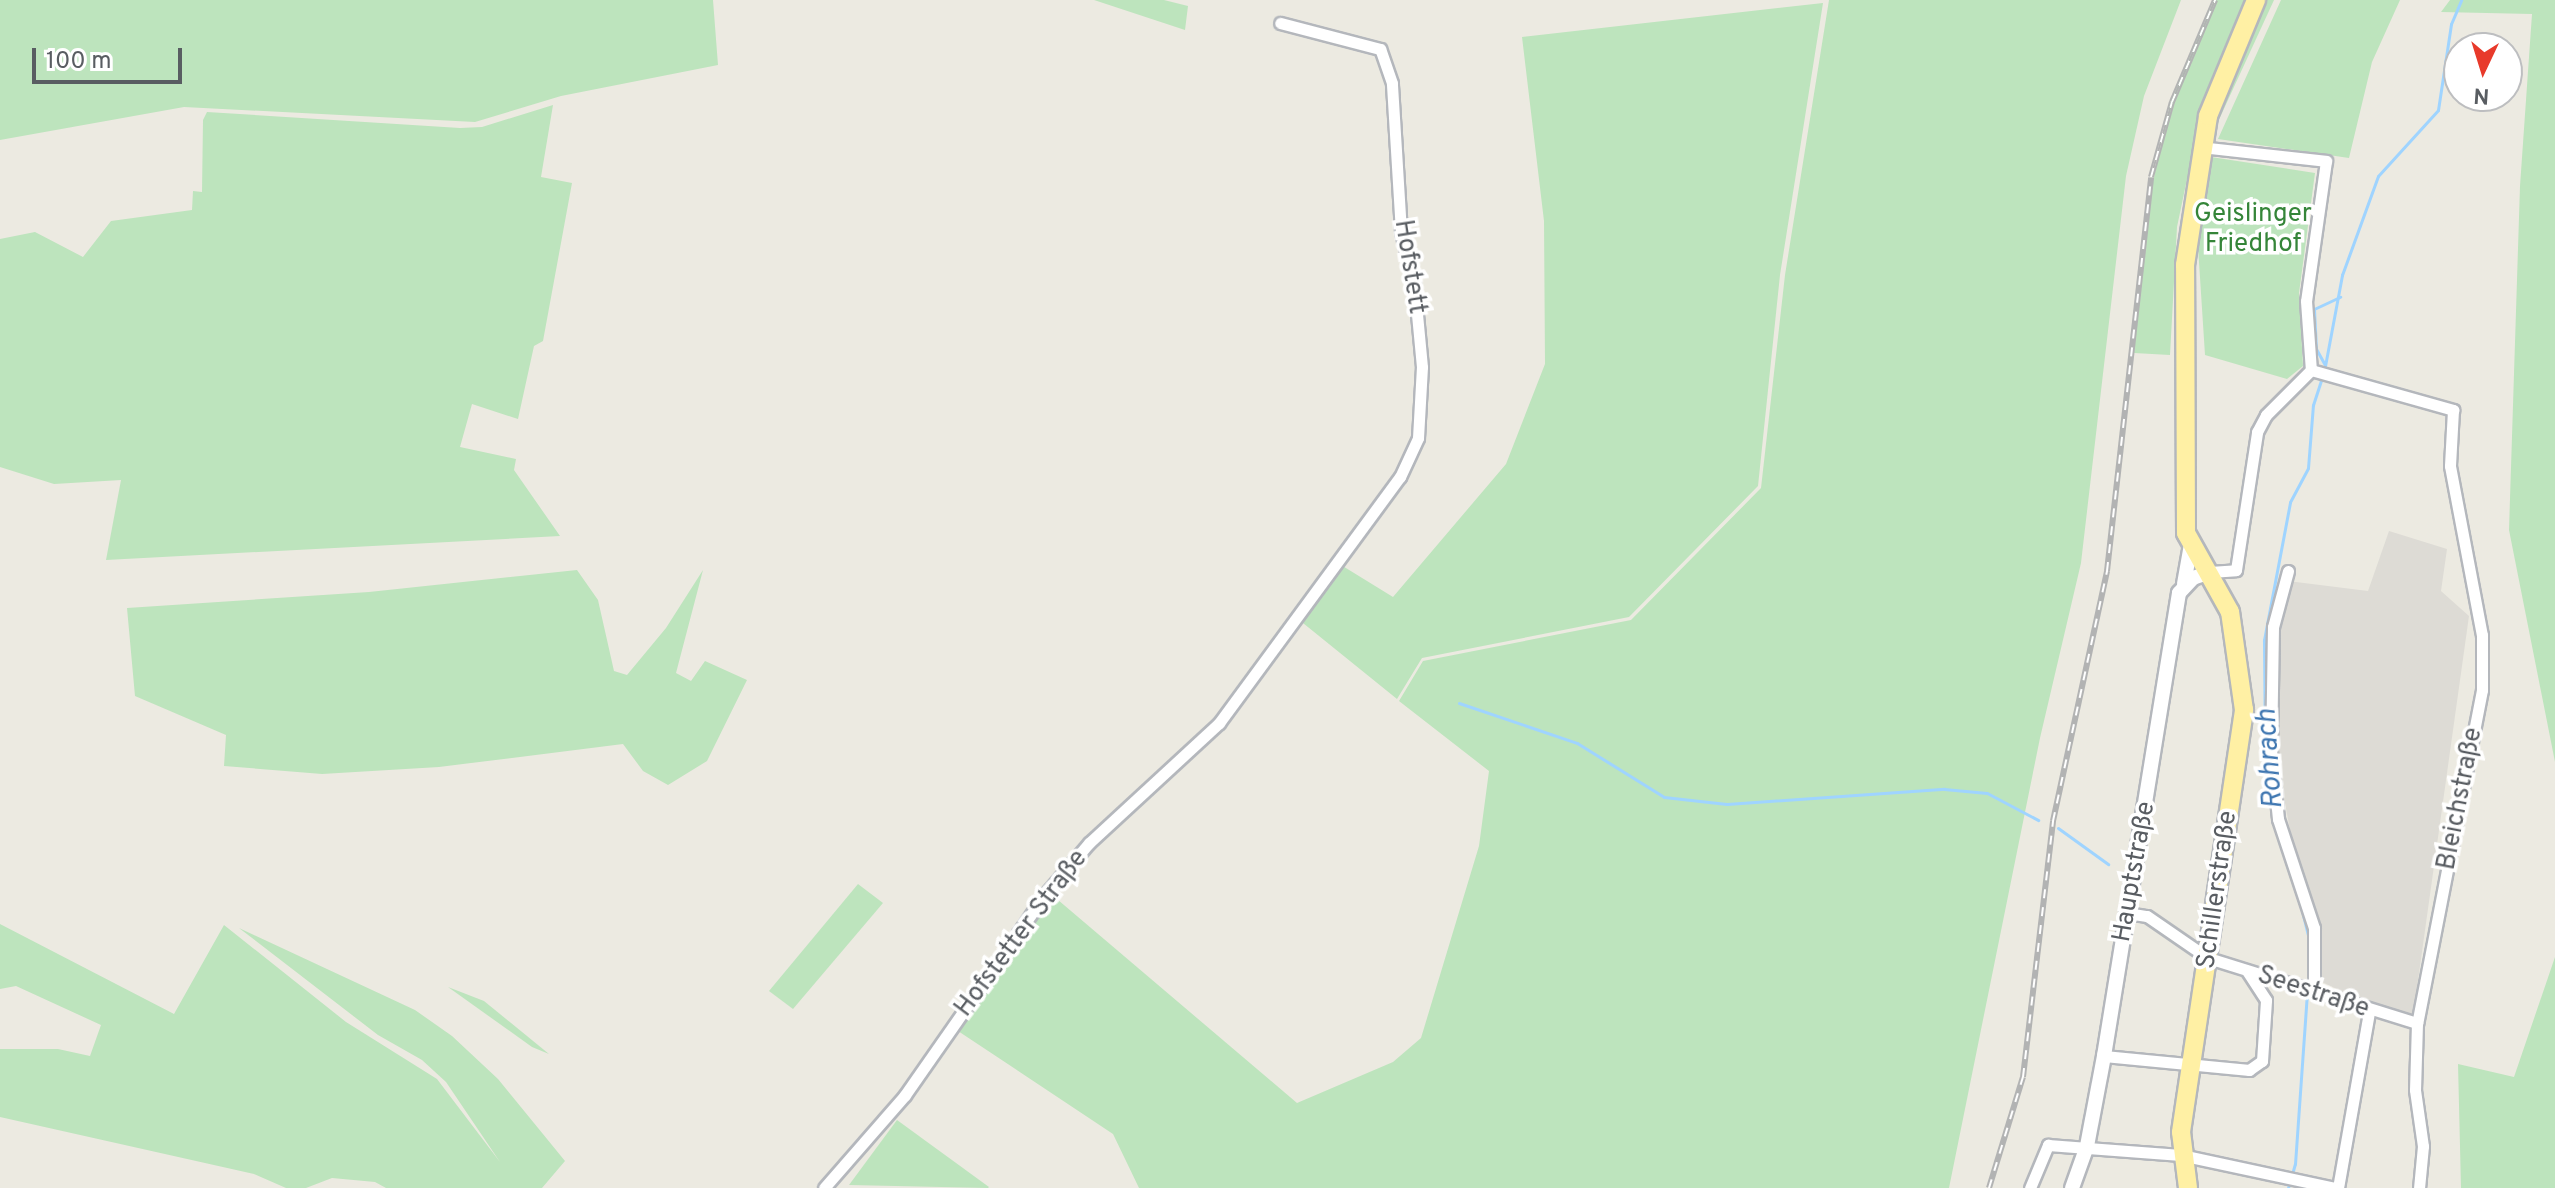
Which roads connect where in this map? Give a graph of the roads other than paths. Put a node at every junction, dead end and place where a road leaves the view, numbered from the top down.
1 (2256, 0) edge
2 (1280, 23) dead end
3 (2206, 147) junction
4 (2311, 370) junction
5 (2191, 545) junction
6 (1334, 562) joint
7 (2288, 571) dead end
8 (2210, 572) junction
9 (2184, 584) junction
10 (2127, 913) junction
11 (2208, 958) junction
12 (2247, 971) junction
13 (2313, 988) junction
14 (2369, 1012) junction
15 (2417, 1023) junction
16 (2104, 1056) junction
17 (2190, 1064) junction
18 (2087, 1146) junction
19 (2181, 1155) junction
20 (824, 1188) edge
21 (2030, 1188) edge
22 (2072, 1188) edge
23 (2188, 1188) edge
24 (2337, 1188) edge
25 (2419, 1188) edge

1 - 3 main road
2 - 6 street, Hofstett
3 - 4 street
3 - 5 main road
4 - 8 street
4 - 15 street, Bleichstraße
5 - 8 main road
5 - 9 street, Hauptstraße
6 - 20 street, Hofstetter Straße
7 - 13 street
8 - 9 street
8 - 11 main road, Schillerstraße
9 - 10 street, Hauptstraße
10 - 11 street, Seestraße
10 - 16 street, Hauptstraße
11 - 12 street, Seestraße
11 - 17 main road, Schillerstraße
12 - 13 street, Seestraße
12 - 17 street
13 - 14 street, Seestraße
14 - 15 street, Seestraße
14 - 24 street
15 - 25 street, Bleichstraße
16 - 17 street
16 - 18 street, Hauptstraße
17 - 19 main road, Schillerstraße
18 - 19 street
18 - 21 street
18 - 22 street, Hauptstraße
19 - 23 main road, Schillerstraße
19 - 24 street

